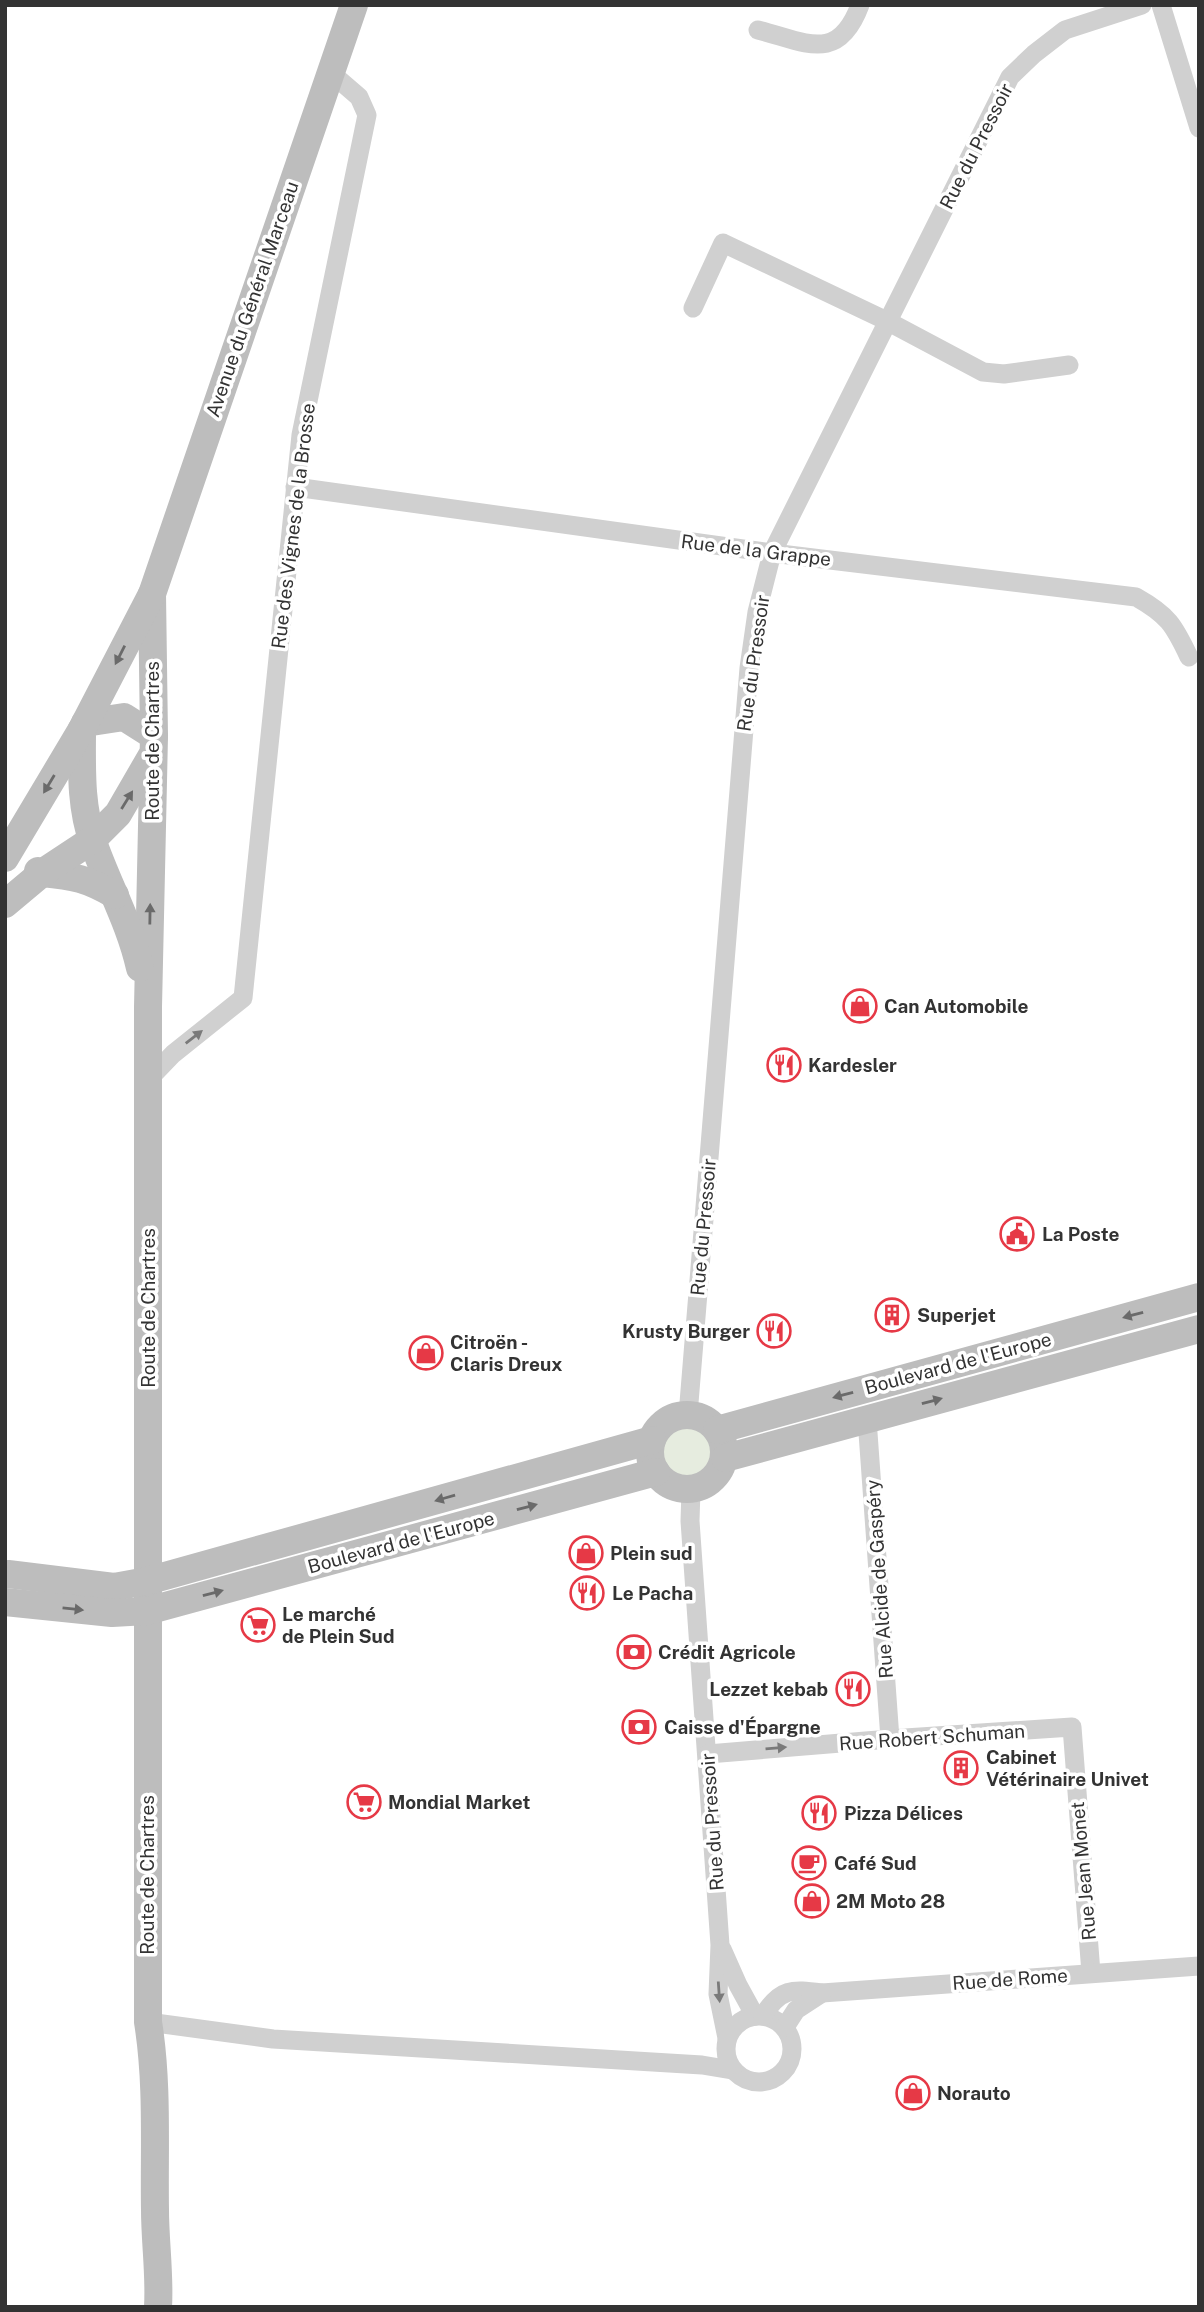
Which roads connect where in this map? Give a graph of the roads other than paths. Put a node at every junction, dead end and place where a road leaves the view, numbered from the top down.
1 (354, 5) edge
2 (860, 5) edge
3 (1142, 5) edge
4 (1161, 5) edge
5 (758, 30) dead end
6 (330, 72) junction
7 (1199, 128) edge
8 (693, 308) dead end
9 (887, 321) junction
10 (1069, 365) dead end
11 (295, 487) junction
12 (772, 553) junction
13 (152, 594) junction
14 (1189, 657) dead end
15 (84, 726) junction
16 (154, 744) junction
17 (92, 840) junction
18 (11, 849) edge
19 (42, 873) junction
20 (115, 895) junction
21 (5, 904) edge
22 (148, 1007) junction
23 (149, 1079) junction
24 (1199, 1297) edge
25 (1199, 1329) edge
26 (688, 1415) junction
27 (867, 1419) junction
28 (717, 1430) junction
29 (652, 1440) junction
30 (724, 1458) junction
31 (656, 1472) junction
32 (691, 1490) junction
33 (303, 1538) junction
34 (311, 1566) junction
35 (147, 1581) junction
36 (6, 1587) edge
37 (147, 1611) junction
38 (1072, 1727) joint
39 (890, 1738) junction
40 (708, 1754) junction
41 (720, 1945) junction
42 (1199, 1966) edge
43 (1091, 1973) junction
44 (822, 1993) junction
45 (759, 2016) junction
46 (148, 2022) junction
47 (785, 2027) junction
48 (727, 2045) junction
49 (702, 2065) junction
50 (733, 2070) junction
51 (149, 2229) junction
52 (146, 2307) edge
53 (158, 2307) edge

1 - 6 main road, Avenue du Général Marceau
2 - 5 street
3 - 9 street, Rue du Pressoir
4 - 7 street
6 - 11 street, Rue des Vignes de la Brosse
6 - 13 main road, Avenue du Général Marceau
8 - 9 street
9 - 10 street
9 - 12 street, Rue du Pressoir
11 - 12 street, Rue de la Grappe
23 -> 11 street, Rue des Vignes de la Brosse
12 - 14 street, Rue de la Grappe
12 - 26 street, Rue du Pressoir
13 -> 15 main road
13 - 16 main road, Route de Chartres
15 - 16 main road
15 - 17 main road
15 -> 18 main road
17 -> 16 main road
22 -> 16 main road, Route de Chartres
17 - 19 main road
17 - 20 main road
18 - 19 main road
19 - 20 main road
19 - 21 main road
20 - 22 main road
22 - 23 main road, Route de Chartres
23 - 35 main road, Route de Chartres
24 -> 28 main road, Boulevard de l'Europe
27 -> 25 main road, Boulevard de l'Europe
26 - 28 main road
26 - 29 main road, Boulevard de l'Europe
27 - 30 main road, Boulevard de l'Europe
27 - 39 street, Rue Alcide de Gaspéry
28 - 30 main road
29 - 31 main road
29 -> 33 main road, Boulevard de l'Europe
30 - 32 main road
31 - 32 main road
34 -> 31 main road, Boulevard de l'Europe
32 - 40 street, Rue du Pressoir
33 - 34 main road
33 - 35 main road, Boulevard de l'Europe
37 -> 34 main road, Boulevard de l'Europe
35 - 36 main road, Boulevard de l'Europe
35 - 37 main road, Route de Chartres
36 -> 37 main road, Boulevard de l'Europe
37 - 46 main road, Route de Chartres
38 - 39 street, Rue Robert Schuman
38 - 43 street, Rue Jean Monet
40 -> 39 street, Rue Robert Schuman
40 - 41 street, Rue du Pressoir
41 - 45 street, Rue du Pressoir
41 -> 48 street, Rue du Pressoir
42 - 43 street, Rue de Rome
43 - 44 street, Rue de Rome
44 - 45 street, Rue de Rome
44 - 47 street
45 - 47 street
45 - 48 street
46 - 49 street
46 - 51 main road, Route de Chartres
47 - 50 street
48 - 49 street
48 - 50 street
49 - 50 street
51 - 52 main road, Route de Chartres
51 - 53 main road, Route de Chartres

